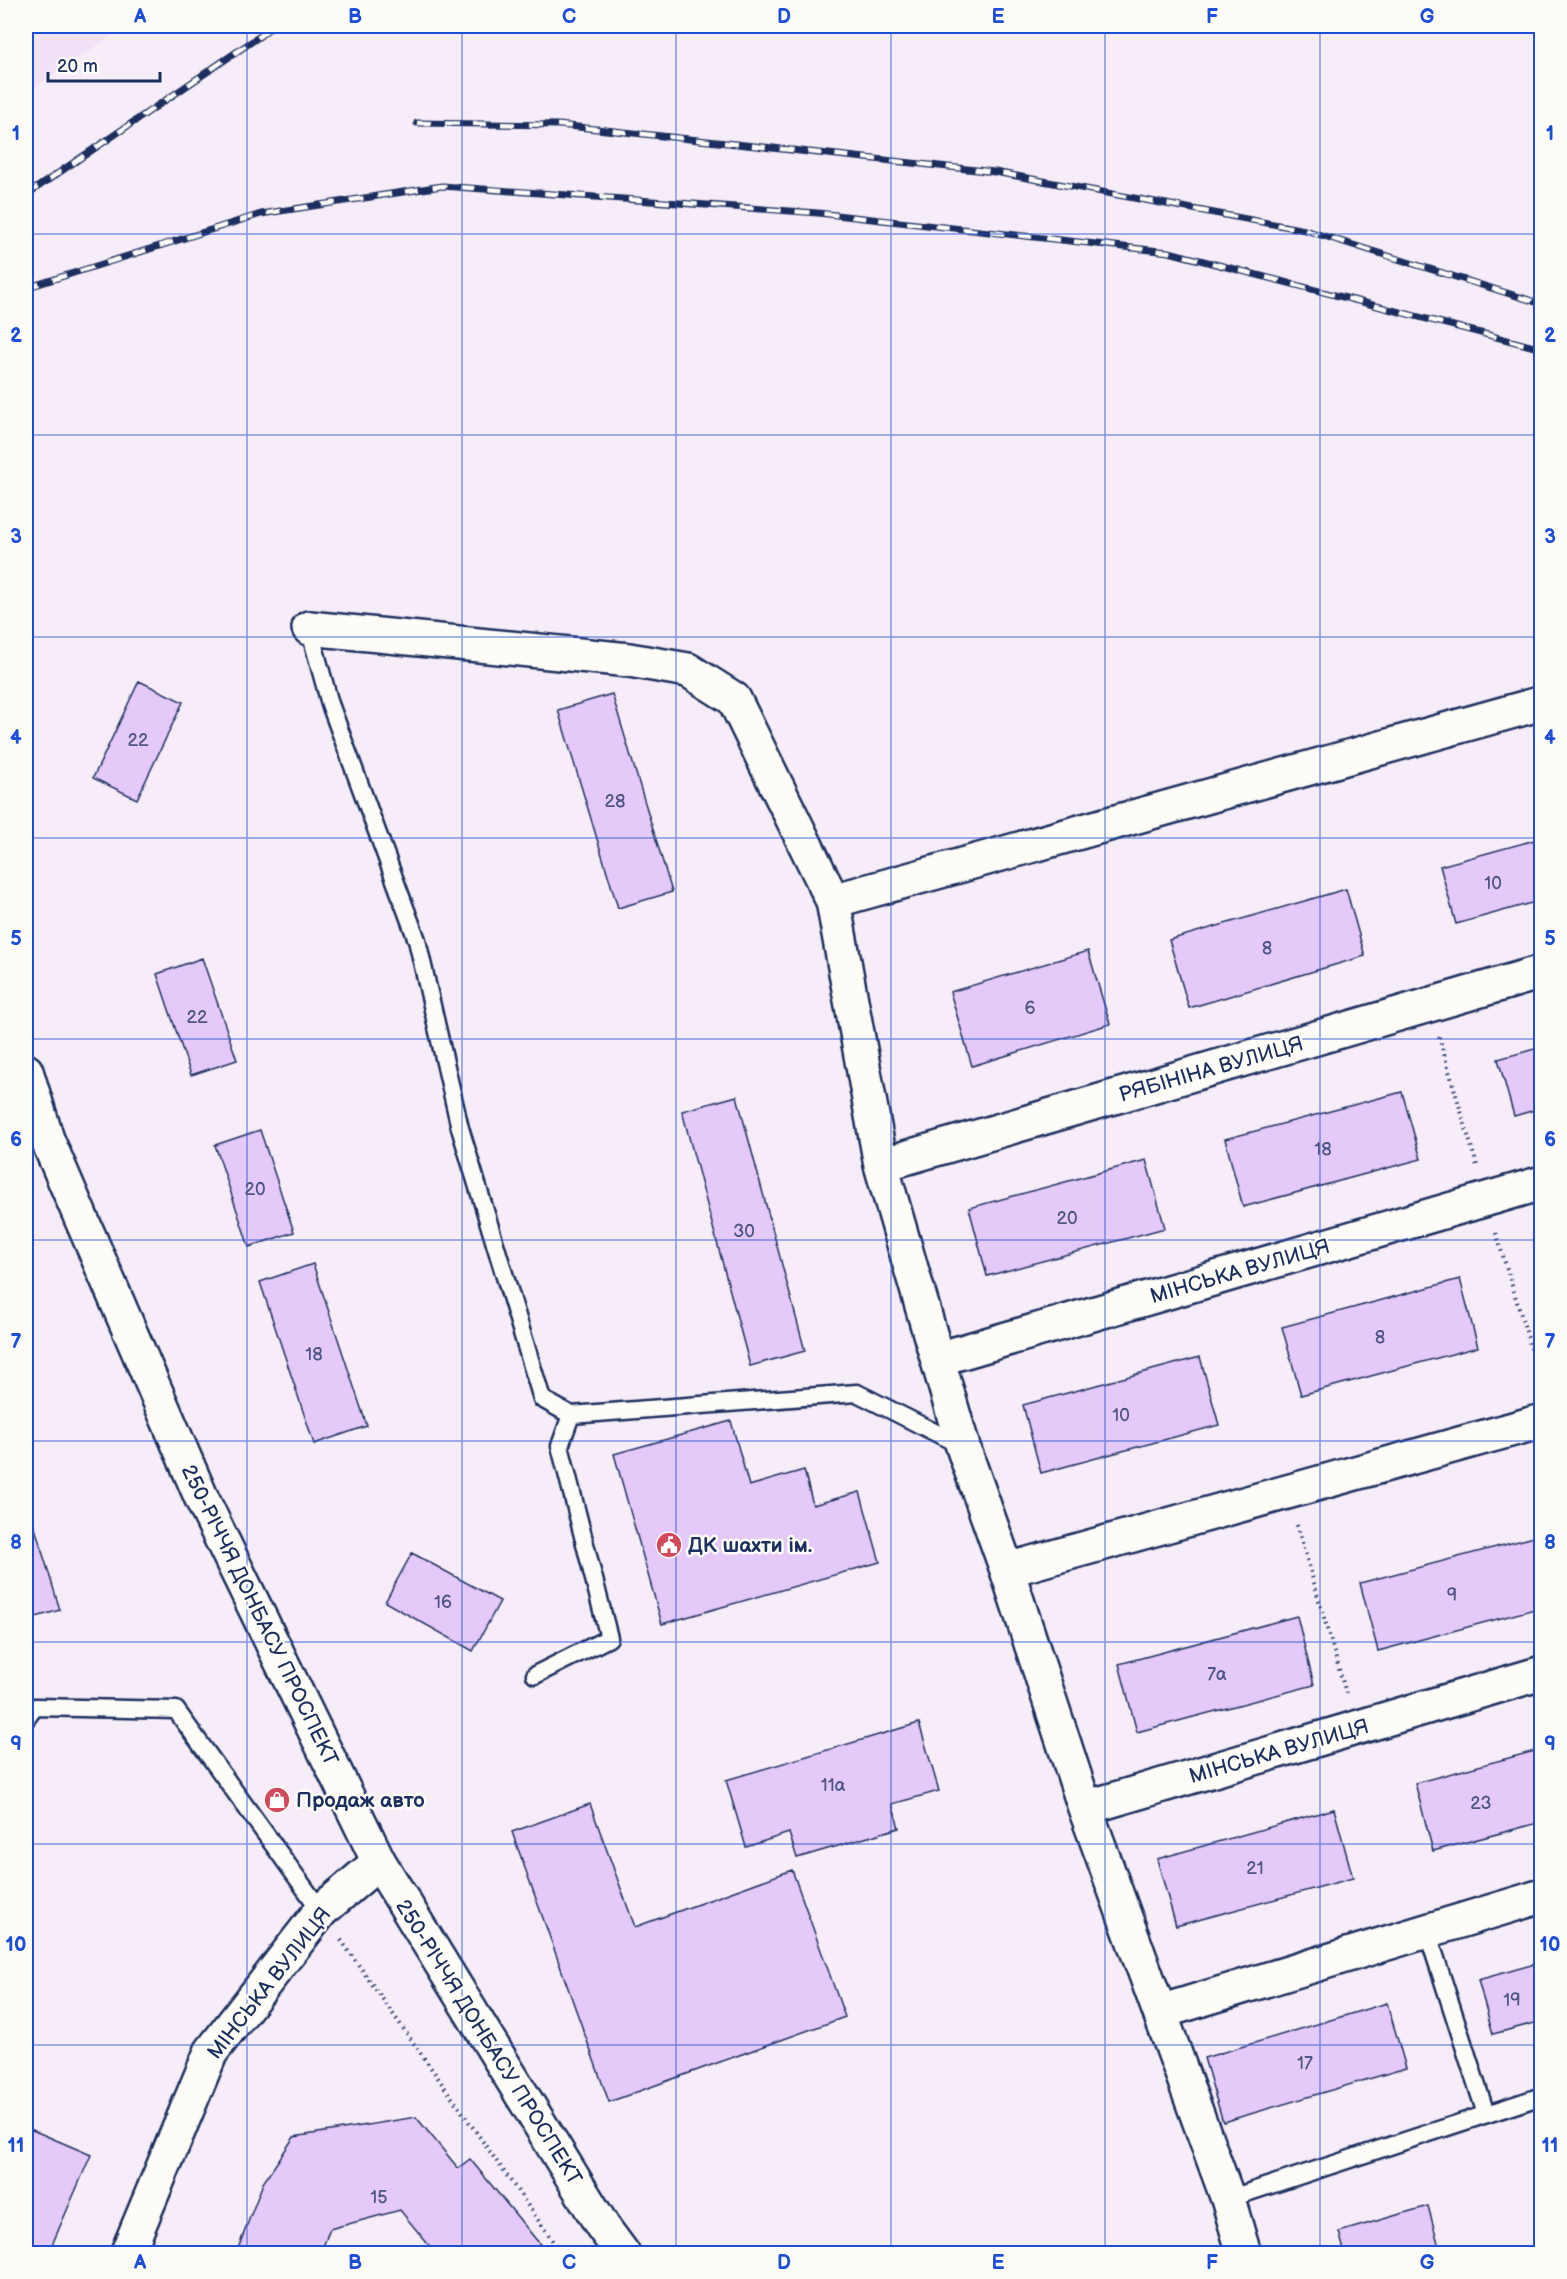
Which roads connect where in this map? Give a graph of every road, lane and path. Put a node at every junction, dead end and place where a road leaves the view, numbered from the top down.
1 (309, 628) joint
2 (1542, 703) edge
3 (833, 901) junction
4 (1542, 972) edge
5 (26, 1071) edge
6 (881, 1165) junction
7 (1542, 1183) edge
8 (938, 1359) junction
9 (571, 1415) junction
10 (1542, 1421) edge
11 (963, 1447) junction
12 (1287, 1492) junction
13 (1007, 1570) junction
14 (1542, 1673) edge
15 (535, 1675) dead end
16 (29, 1708) edge
17 (1356, 1728) junction
18 (1085, 1808) junction
19 (379, 1862) junction
20 (1542, 1896) edge
21 (321, 1911) junction
22 (1427, 1931) junction
23 (1160, 2012) junction
24 (1542, 2096) edge
25 (1486, 2114) junction
26 (1228, 2199) junction
27 (127, 2253) edge
28 (562, 2253) edge
29 (623, 2253) edge
30 (1244, 2253) edge

1 - 3 street
1 - 9 lane
2 - 3 street
3 - 6 street
4 - 6 street, РЯБІНІНА ВУЛИЦЯ
5 - 19 street, 250-РІЧЧЯ ДОНБАСУ ПРОСПЕКТ
6 - 8 street
7 - 8 street, МІНСЬКА ВУЛИЦЯ
8 - 11 street
9 - 11 lane
9 - 15 lane
10 - 12 street
11 - 13 street
12 - 13 street
12 - 17 path
13 - 18 street
14 - 17 street, МІНСЬКА ВУЛИЦЯ
16 - 21 lane
17 - 18 street, МІНСЬКА ВУЛИЦЯ
18 - 23 street
19 - 21 street, МІНСЬКА ВУЛИЦЯ
19 - 29 street, 250-РІЧЧЯ ДОНБАСУ ПРОСПЕКТ
20 - 22 street
21 - 27 street, МІНСЬКА ВУЛИЦЯ
21 - 28 path
22 - 23 street
22 - 25 lane
23 - 26 street
24 - 25 lane
25 - 26 lane
26 - 30 street

